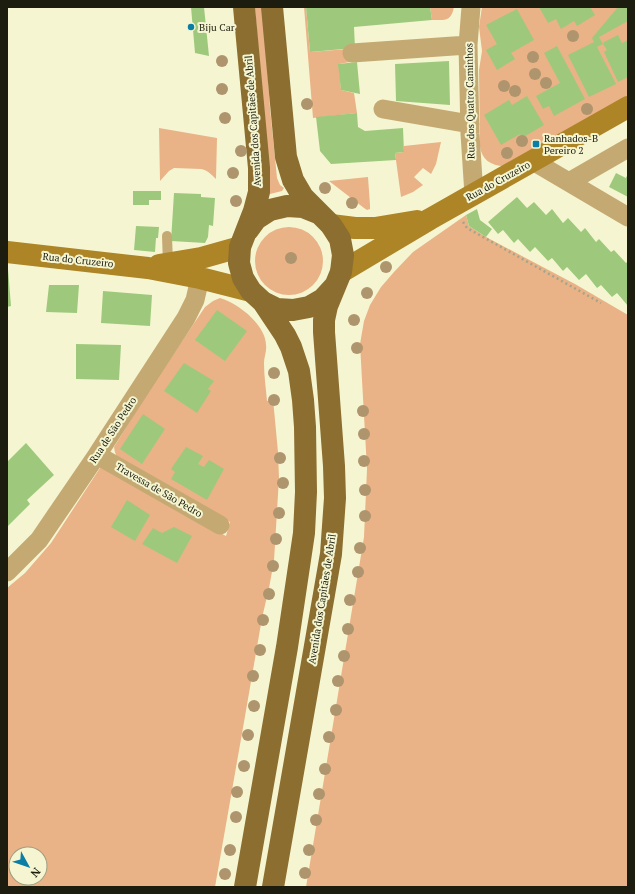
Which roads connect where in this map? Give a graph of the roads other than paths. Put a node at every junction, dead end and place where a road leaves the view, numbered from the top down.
1 (244, 7) edge
2 (272, 7) edge
3 (471, 7) edge
4 (468, 45) junction
5 (352, 53) dead end
6 (628, 107) edge
7 (382, 109) dead end
8 (470, 124) junction
9 (628, 148) edge
10 (533, 161) junction
11 (569, 182) junction
12 (474, 195) junction
13 (628, 217) edge
14 (325, 219) junction
15 (430, 219) junction
16 (167, 236) dead end
17 (243, 240) junction
18 (7, 252) edge
19 (158, 266) junction
20 (200, 278) junction
21 (338, 279) junction
22 (257, 297) junction
23 (97, 455) junction
24 (220, 525) dead end
25 (7, 572) edge
26 (245, 887) edge
27 (273, 887) edge

1 - 17 main road, Avenida dos Capitães de Abril
2 - 14 main road, Avenida dos Capitães de Abril
3 - 4 street, Rua dos Quatro Caminhos
4 - 5 street
4 - 8 street, Rua dos Quatro Caminhos
6 - 10 main road, Rua do Cruzeiro
7 - 8 street
8 - 12 street, Rua dos Quatro Caminhos
9 - 11 street
10 - 11 street
10 - 12 main road, Rua do Cruzeiro
11 - 13 street
12 - 15 main road, Rua do Cruzeiro
14 - 15 main road
14 - 17 main road
14 - 21 main road, Avenida dos Capitães de Abril
15 - 21 main road, Rua do Cruzeiro
16 - 19 lane
17 - 19 main road, Rua do Cruzeiro
17 - 22 main road, Avenida dos Capitães de Abril
18 - 19 main road, Rua do Cruzeiro
19 - 20 main road, Rua do Cruzeiro
20 - 22 main road, Rua do Cruzeiro
20 - 23 street, Rua de São Pedro
21 - 22 main road
21 - 27 main road, Avenida dos Capitães de Abril
22 - 26 main road, Avenida dos Capitães de Abril
23 - 24 street, Travessa de São Pedro
23 - 25 street, Rua de São Pedro

